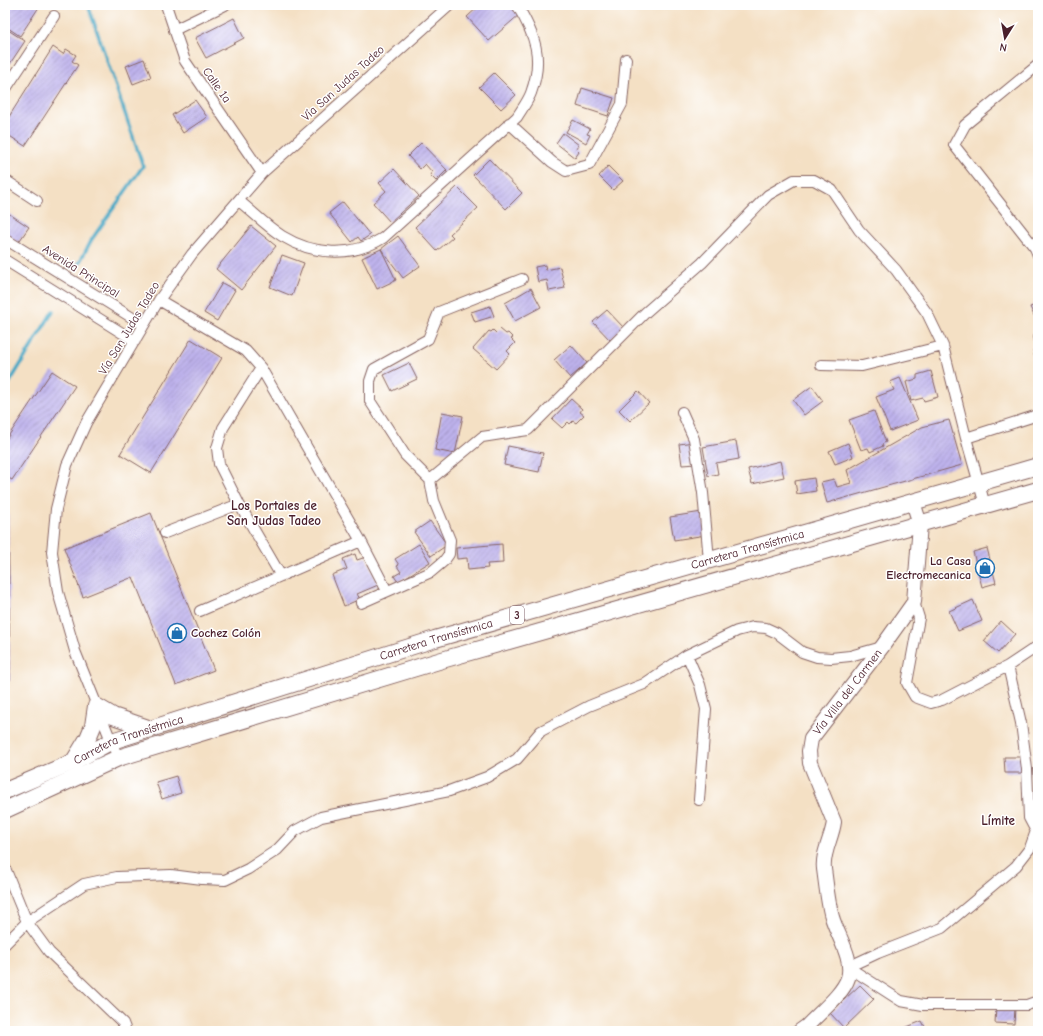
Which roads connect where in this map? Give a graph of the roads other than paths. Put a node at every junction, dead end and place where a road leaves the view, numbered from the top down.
1 (166, 5) edge
2 (224, 5) edge
3 (450, 5) edge
4 (517, 5) edge
5 (54, 16) dead end
6 (174, 30) junction
7 (626, 59) dead end
8 (1038, 65) edge
9 (7, 83) edge
10 (510, 123) junction
11 (262, 173) junction
12 (5, 180) edge
13 (37, 201) dead end
14 (239, 201) junction
15 (5, 239) edge
16 (1038, 255) edge
17 (5, 260) edge
18 (522, 279) dead end
19 (159, 300) junction
20 (144, 326) junction
21 (135, 341) junction
22 (943, 346) junction
23 (821, 365) dead end
24 (261, 368) junction
25 (682, 412) dead end
26 (1038, 415) edge
27 (966, 438) junction
28 (1038, 466) edge
29 (430, 480) junction
30 (979, 483) junction
31 (1038, 490) edge
32 (913, 502) junction
33 (239, 504) junction
34 (985, 506) junction
35 (920, 524) junction
36 (165, 533) dead end
37 (361, 542) junction
38 (709, 560) junction
39 (281, 576) junction
40 (387, 591) junction
41 (914, 602) junction
42 (361, 603) dead end
43 (200, 611) dead end
44 (1038, 646) edge
45 (882, 647) junction
46 (687, 655) junction
47 (1008, 666) junction
48 (96, 706) junction
49 (151, 729) junction
50 (112, 741) junction
51 (118, 758) junction
52 (73, 762) junction
53 (5, 791) edge
54 (699, 800) dead end
55 (5, 810) edge
56 (1037, 833) edge
57 (5, 868) edge
58 (27, 922) junction
59 (5, 944) edge
60 (848, 967) junction
61 (1038, 1001) edge
62 (126, 1031) edge
63 (800, 1031) edge

1 - 6 street, Calle 1a
2 - 6 street
3 - 11 street, Vía San Judas Tadeo
4 - 10 street
5 - 9 street
6 - 11 street, Calle 1a
7 - 10 street
8 - 16 street
10 - 14 street
11 - 14 street, Vía San Judas Tadeo
12 - 13 street
14 - 19 street, Vía San Judas Tadeo
15 - 20 street, Avenida Principal
17 - 21 street
18 - 29 street
19 - 20 street, Vía San Judas Tadeo
19 - 24 street
20 - 21 street, Vía San Judas Tadeo
21 - 48 street, Vía San Judas Tadeo
22 - 23 street
22 - 27 street
22 - 29 street
24 - 33 street
24 - 37 street
25 - 38 street
26 - 27 street
27 - 30 street
28 - 30 main road, Carretera Transístmica / 3
29 - 40 street
30 - 32 main road, Carretera Transístmica / 3
30 - 34 street
31 - 34 main road, Carretera Transístmica / 3
32 - 35 street
32 - 38 main road, Carretera Transístmica / 3
33 - 36 street
33 - 39 street
34 - 35 main road, Carretera Transístmica / 3
35 - 41 street
35 - 51 main road, Carretera Transístmica / 3
37 - 39 street
37 - 40 street
38 - 49 main road, Carretera Transístmica / 3
39 - 43 street
40 - 42 street
41 - 45 street, Vía Villa del Carmen
41 - 47 street
44 - 47 street
45 - 46 street
45 - 60 street, Vía Villa del Carmen
46 - 54 street
46 - 58 street
47 - 56 street
48 - 49 main road
48 - 50 street, Vía San Judas Tadeo
48 - 52 main road
49 - 50 main road, Carretera Transístmica / 3
50 - 51 street, Vía San Judas Tadeo
50 - 52 main road, Carretera Transístmica / 3
51 - 55 main road, Carretera Transístmica / 3
52 - 53 main road, Carretera Transístmica / 3
56 - 60 street
57 - 58 street
58 - 59 street
58 - 62 street
60 - 61 street
60 - 63 street, Vía Villa del Carmen

